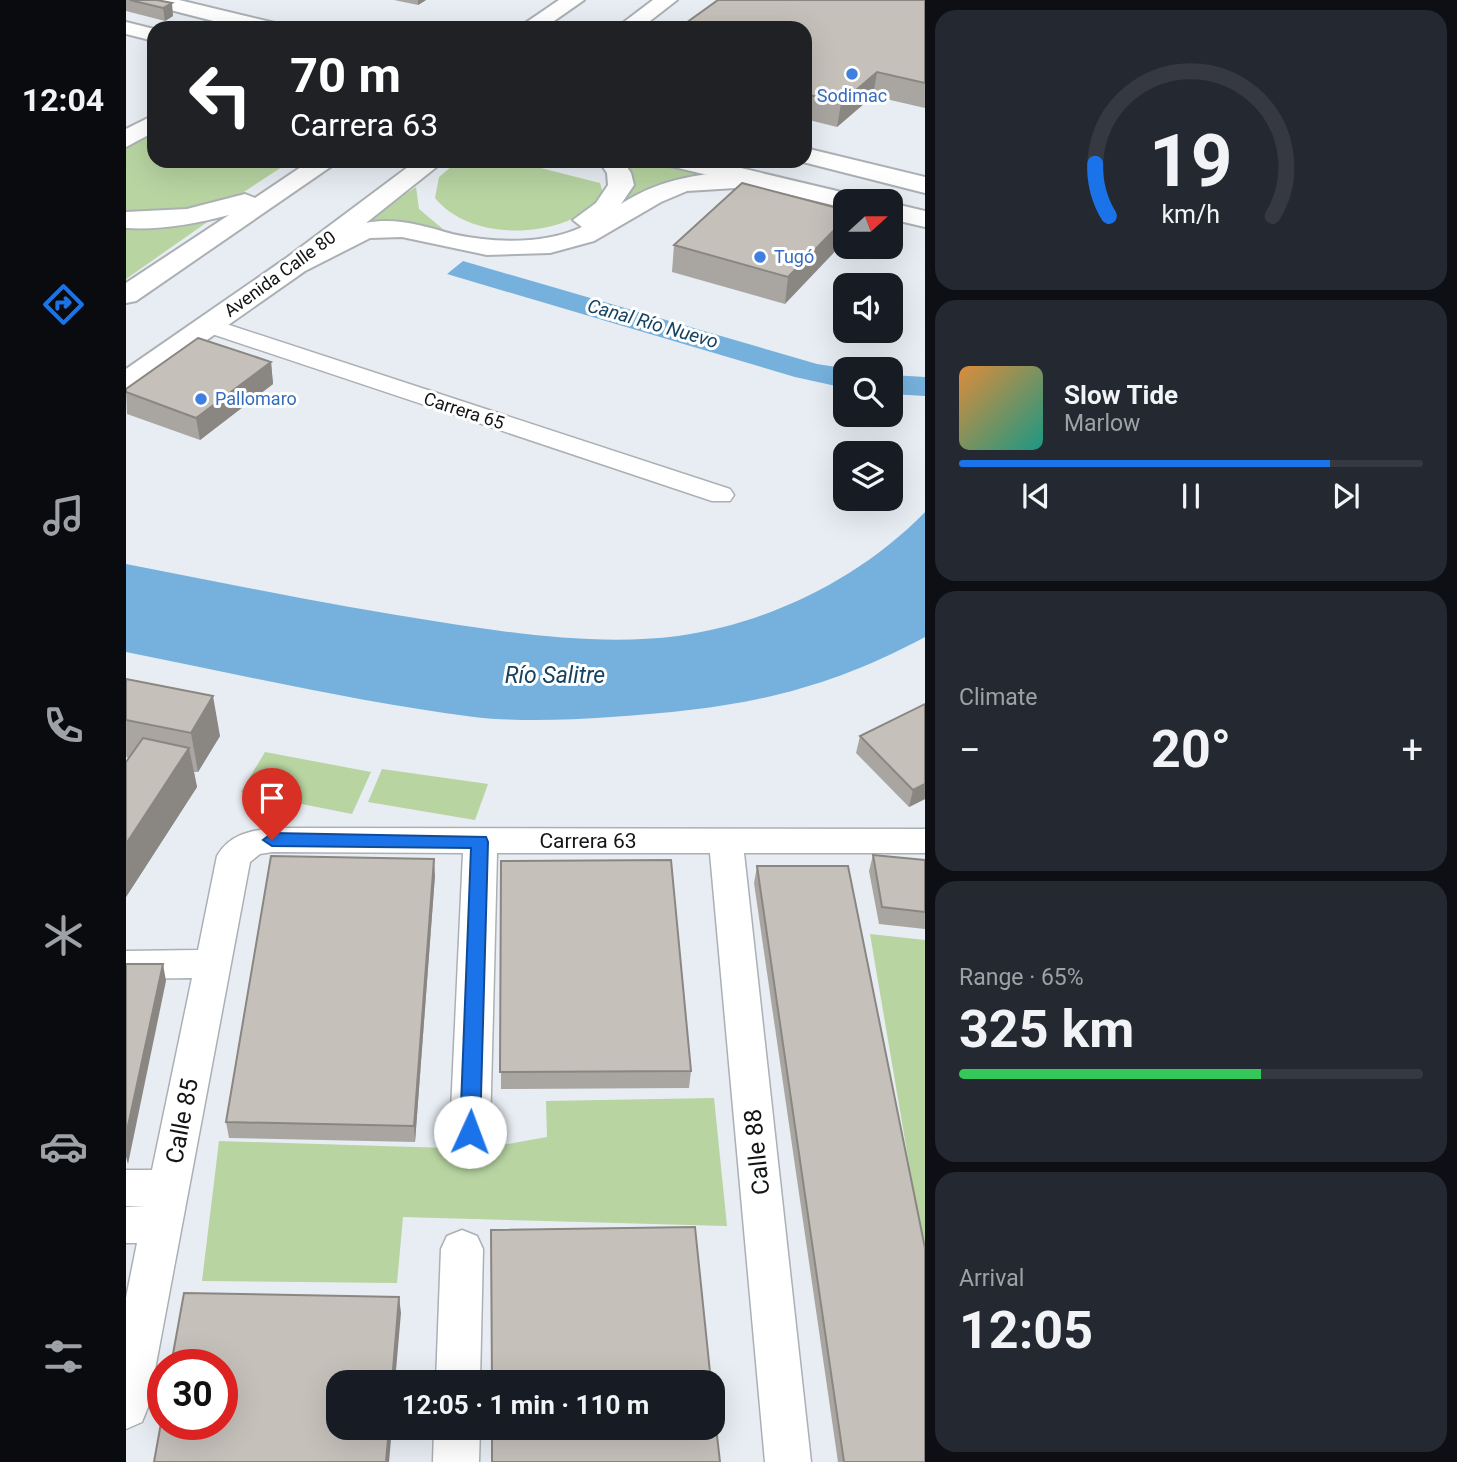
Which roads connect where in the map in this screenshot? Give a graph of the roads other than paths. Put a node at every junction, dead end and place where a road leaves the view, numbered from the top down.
1 (154, 0) edge
2 (574, 0) edge
3 (667, 0) edge
4 (239, 21) edge
5 (540, 21) edge
6 (637, 21) edge
7 (126, 28) edge
8 (147, 33) edge
9 (147, 104) edge
10 (126, 116) edge
11 (147, 126) edge
12 (126, 140) edge
13 (812, 157) edge
14 (316, 168) edge
15 (616, 168) edge
16 (707, 168) edge
17 (752, 179) junction
18 (428, 183) edge
19 (925, 185) edge
20 (281, 191) junction
21 (833, 197) edge
22 (903, 214) edge
23 (126, 219) edge
24 (925, 219) edge
25 (295, 265) junction
26 (126, 295) edge
27 (208, 326) junction
28 (126, 383) edge
29 (721, 495) dead end
30 (726, 841) junction
31 (925, 841) edge
32 (480, 842) junction
33 (251, 843) joint
34 (213, 964) junction
35 (126, 965) edge
36 (470, 1132) dead end
37 (126, 1188) edge
38 (152, 1213) edge
39 (462, 1249) dead end
40 (458, 1370) edge
41 (126, 1406) edge
42 (457, 1440) edge
43 (456, 1462) edge
44 (788, 1462) edge

1 - 4 main road
2 - 5 main road
3 - 6 main road
7 - 8 main road
9 - 10 main road
11 - 12 main road
13 - 19 main road
14 - 20 main road
15 - 18 main road
16 - 17 main road
17 - 21 main road
17 - 25 main road
18 - 25 main road, Avenida Calle 80
20 - 23 main road
20 - 26 main road
22 - 24 main road
25 - 27 main road, Avenida Calle 80
27 - 28 main road, Avenida Calle 80
27 - 29 street, Carrera 65
30 - 31 street, Carrera 63
30 - 32 street, Carrera 63
30 - 44 street, Calle 88
32 - 33 street, Carrera 63
32 - 36 street
33 - 34 street, Calle 85
34 - 35 street
34 - 38 street, Calle 85
37 - 38 street
38 - 41 street, Calle 85
39 - 40 street
42 - 43 street

